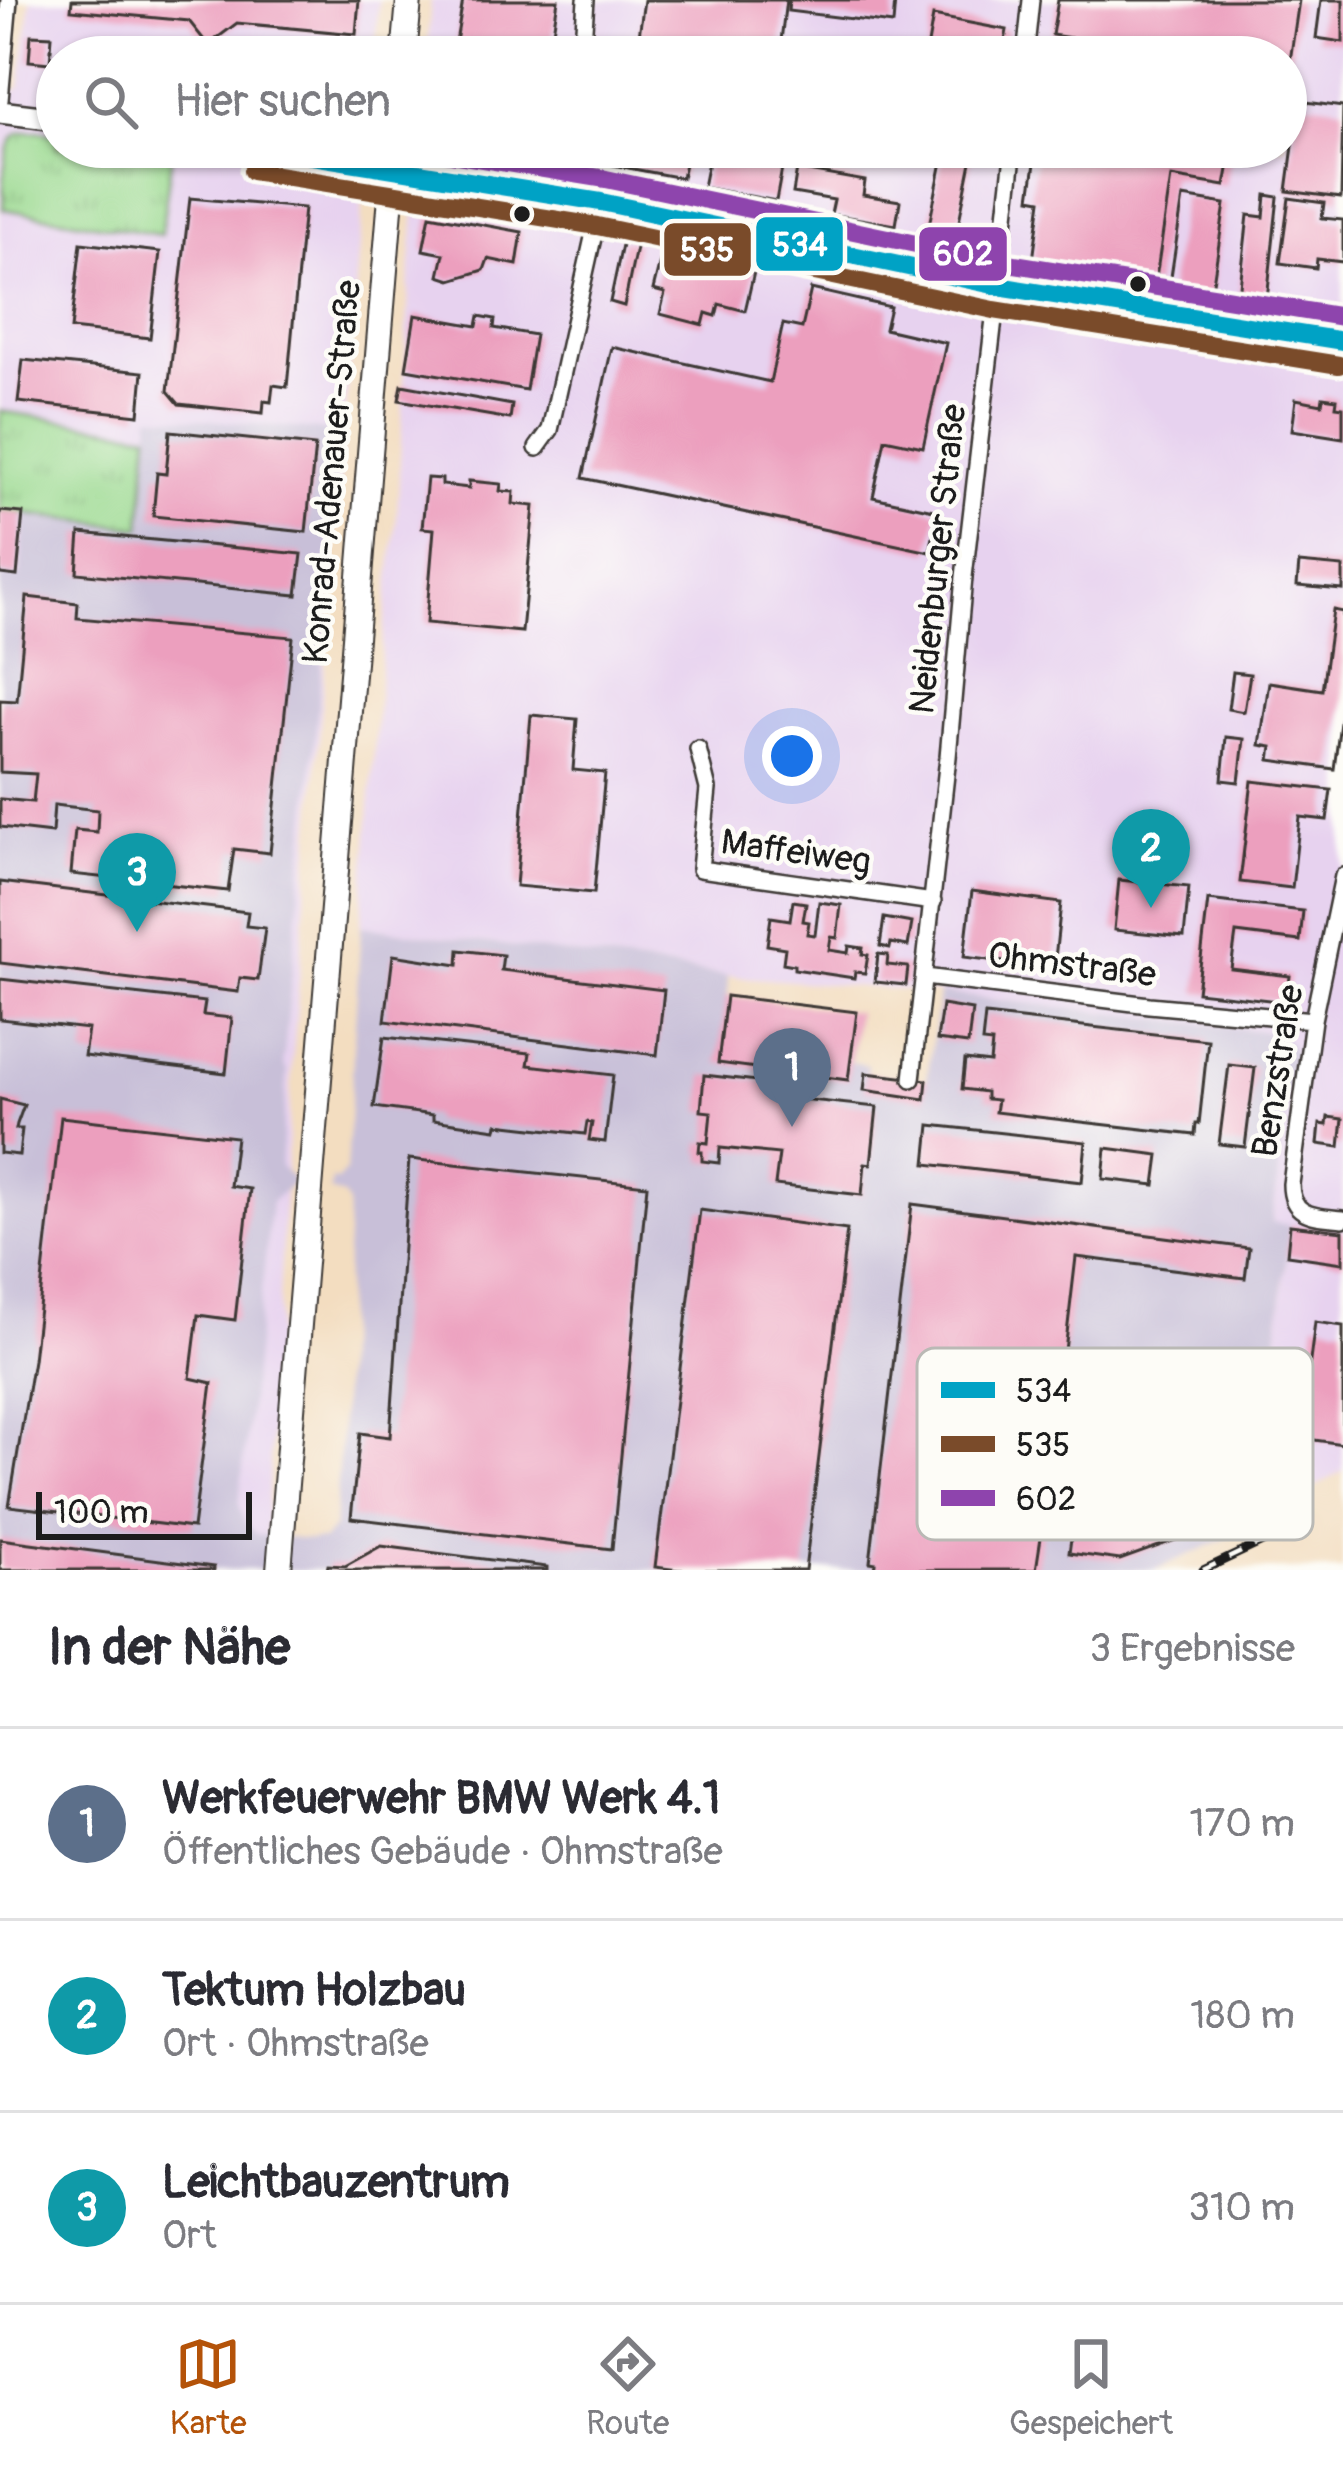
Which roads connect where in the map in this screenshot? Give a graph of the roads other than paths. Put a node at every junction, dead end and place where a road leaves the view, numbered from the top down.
1 (9, 0) edge
2 (410, 0) edge
3 (586, 0) edge
4 (1031, 0) edge
5 (406, 36) edge
6 (583, 36) edge
7 (1027, 36) edge
8 (0, 100) edge
9 (0, 112) edge
10 (36, 116) edge
11 (393, 168) edge
12 (437, 168) edge
13 (576, 168) edge
14 (1012, 168) edge
15 (574, 197) junction
16 (601, 202) junction
17 (998, 286) junction
18 (1343, 341) edge
19 (537, 448) dead end
20 (698, 749) dead end
21 (1343, 876) edge
22 (933, 902) junction
23 (925, 977) junction
24 (1313, 1020) junction
25 (912, 1078) dead end
26 (1343, 1220) edge
27 (279, 1570) edge

1 - 8 street
2 - 5 main road
3 - 6 street
4 - 7 street
9 - 10 main road
11 - 27 main road, Konrad-Adenauer-Straße
12 - 15 main road
13 - 15 street
14 - 17 street, Neidenburger Straße
15 - 16 main road
16 - 17 main road
16 - 19 street
17 - 18 main road
17 - 22 street, Neidenburger Straße
20 - 22 street, Maffeiweg
21 - 24 street, Benzstraße
22 - 23 street, Neidenburger Straße
23 - 24 street, Ohmstraße
23 - 25 street
24 - 26 street, Benzstraße

